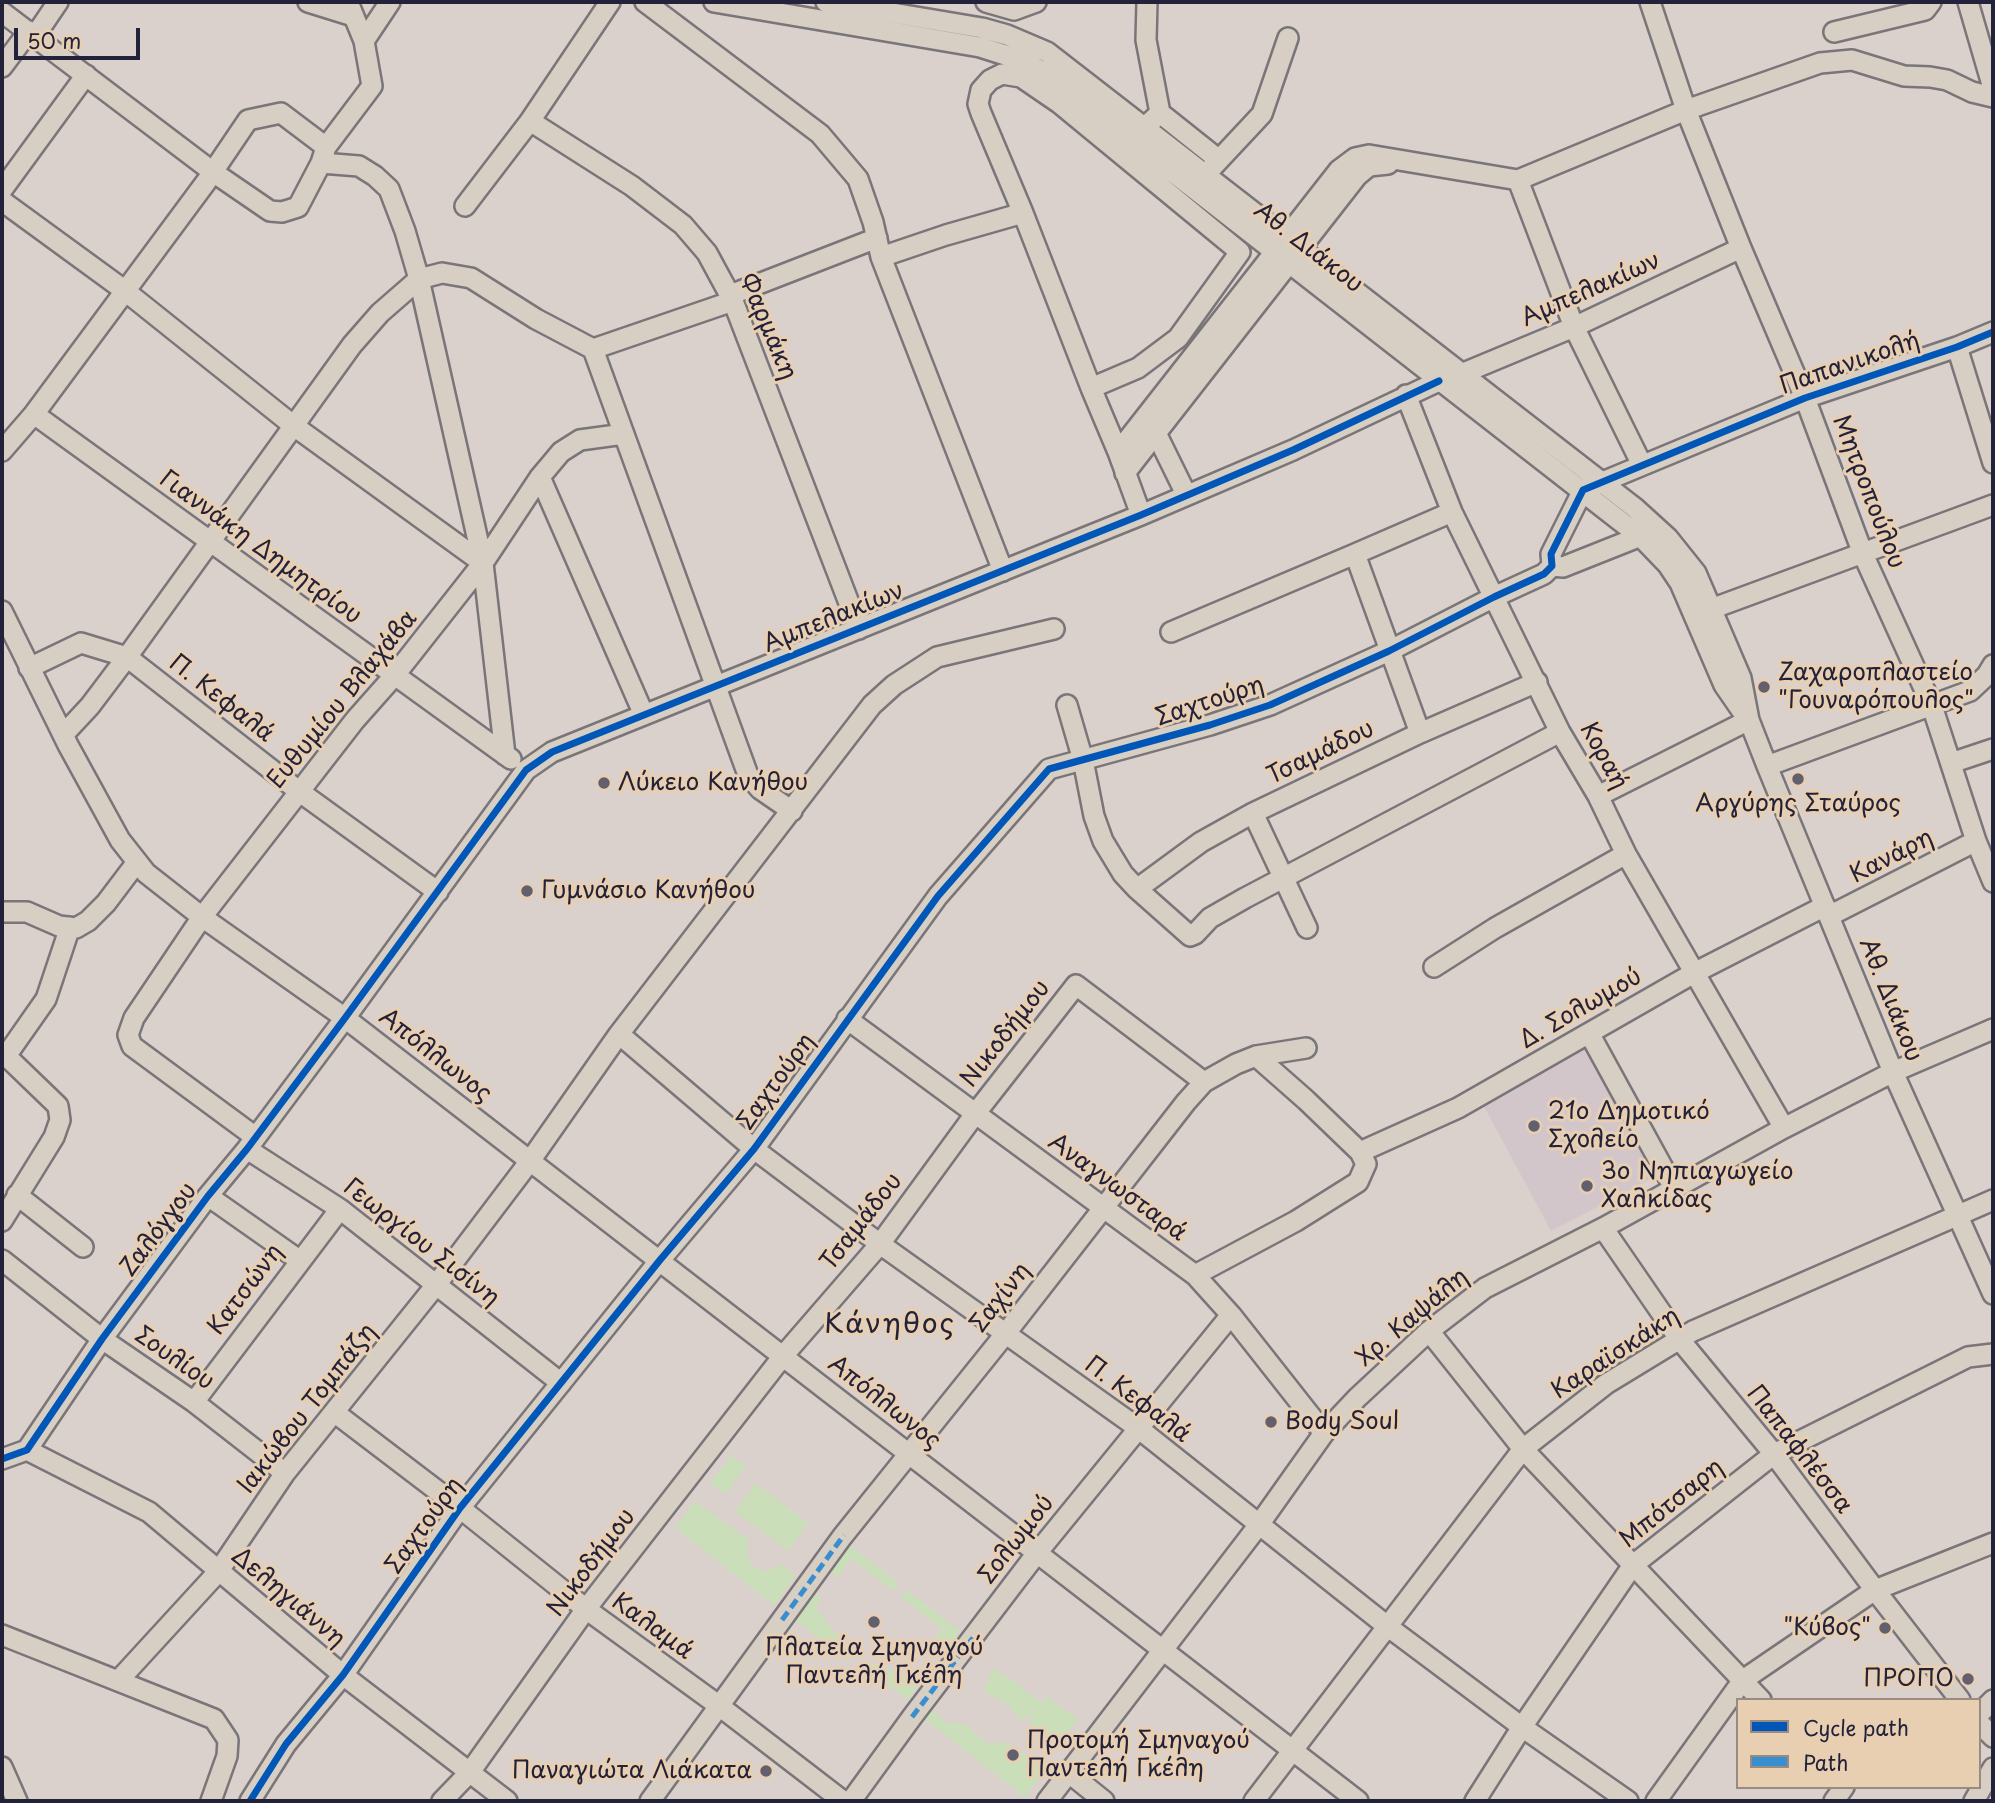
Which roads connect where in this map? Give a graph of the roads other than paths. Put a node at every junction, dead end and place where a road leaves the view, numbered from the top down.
1 (58, 2) edge
2 (308, 2) edge
3 (390, 2) edge
4 (610, 2) edge
5 (645, 2) edge
6 (714, 2) edge
7 (825, 2) edge
8 (986, 2) edge
9 (1036, 2) edge
10 (1147, 2) edge
11 (1650, 2) edge
12 (1931, 2) edge
13 (1968, 2) edge
14 (350, 9) edge
15 (2, 12) edge
16 (1834, 32) dead end
17 (32, 33) junction
18 (1288, 37) dead end
19 (364, 41) junction
20 (2, 66) edge
21 (86, 75) junction
22 (1993, 88) edge
23 (1993, 97) edge
24 (1686, 110) junction
25 (1160, 113) junction
26 (530, 121) junction
27 (1145, 127) junction
28 (324, 155) junction
29 (1212, 167) junction
30 (213, 172) junction
31 (1518, 180) junction
32 (2, 190) edge
33 (2, 201) edge
34 (465, 206) dead end
35 (1023, 213) junction
36 (879, 248) junction
37 (1741, 248) junction
38 (1287, 251) junction
39 (419, 279) junction
40 (124, 290) junction
41 (731, 298) junction
42 (1574, 327) junction
43 (1993, 332) edge
44 (1957, 347) junction
45 (593, 349) junction
46 (1461, 374) junction
47 (1439, 381) junction
48 (1091, 388) junction
49 (1406, 395) junction
50 (1805, 398) junction
51 (34, 414) junction
52 (294, 426) junction
53 (1156, 433) junction
54 (624, 434) junction
55 (2, 451) edge
56 (1118, 452) junction
57 (1993, 463) edge
58 (1642, 465) junction
59 (1125, 473) junction
60 (540, 477) junction
61 (1602, 482) junction
62 (1583, 490) junction
63 (1186, 494) junction
64 (1993, 505) edge
65 (1452, 512) junction
66 (1141, 515) junction
67 (1641, 537) junction
68 (209, 541) junction
69 (1355, 554) junction
70 (1863, 554) junction
71 (483, 563) junction
72 (1552, 566) junction
73 (1003, 571) junction
74 (1494, 597) junction
75 (1711, 609) junction
76 (2, 611) edge
77 (859, 629) junction
78 (1054, 629) dead end
79 (1171, 632) dead end
80 (1389, 651) junction
81 (127, 657) junction
82 (1993, 665) edge
83 (29, 668) junction
84 (394, 676) junction
85 (1537, 682) junction
86 (714, 687) junction
87 (1067, 705) dead end
88 (1932, 706) junction
89 (644, 715) junction
90 (1749, 720) junction
91 (1560, 732) junction
92 (1420, 733) junction
93 (63, 735) junction
94 (1993, 749) edge
95 (505, 755) junction
96 (1083, 760) junction
97 (1951, 763) junction
98 (1767, 766) junction
99 (526, 770) junction
100 (300, 792) junction
101 (1598, 796) junction
102 (792, 811) junction
103 (1254, 813) junction
104 (1976, 841) junction
105 (1626, 854) junction
106 (1989, 861) edge
107 (137, 862) junction
108 (1284, 878) junction
109 (1993, 882) edge
110 (1137, 889) junction
111 (438, 892) junction
112 (1827, 911) junction
113 (2, 912) edge
114 (202, 917) junction
115 (70, 927) junction
116 (1307, 928) dead end
117 (1434, 967) dead end
118 (1694, 972) junction
119 (345, 1018) junction
120 (847, 1018) junction
121 (1993, 1029) edge
122 (1589, 1033) junction
123 (619, 1034) junction
124 (128, 1035) joint
125 (1306, 1048) dead end
126 (4, 1054) edge
127 (1256, 1056) junction
128 (1893, 1072) junction
129 (1204, 1082) junction
130 (975, 1114) junction
131 (1784, 1128) junction
132 (250, 1142) junction
133 (754, 1149) junction
134 (1363, 1158) junction
135 (530, 1161) junction
136 (1674, 1188) junction
137 (16, 1195) junction
138 (208, 1196) junction
139 (1993, 1200) edge
140 (1101, 1208) junction
141 (340, 1209) junction
142 (1957, 1214) junction
143 (2, 1221) edge
144 (1603, 1228) junction
145 (880, 1244) junction
146 (83, 1247) dead end
147 (2, 1260) edge
148 (299, 1260) junction
149 (660, 1261) junction
150 (1195, 1275) junction
151 (436, 1285) junction
152 (1993, 1294) edge
153 (1231, 1315) junction
154 (1429, 1331) junction
155 (1006, 1333) junction
156 (102, 1339) junction
157 (1680, 1340) junction
158 (1993, 1354) edge
159 (783, 1356) junction
160 (561, 1383) junction
161 (194, 1402) junction
162 (334, 1412) junction
163 (1138, 1428) junction
164 (1324, 1433) junction
165 (1523, 1449) junction
166 (27, 1450) junction
167 (909, 1454) junction
168 (1774, 1454) junction
169 (2, 1459) edge
170 (285, 1473) junction
171 (460, 1507) junction
172 (1258, 1525) junction
173 (1993, 1543) edge
174 (1037, 1553) junction
175 (1633, 1565) junction
176 (218, 1572) junction
177 (1875, 1590) junction
178 (586, 1609) junction
179 (1387, 1626) junction
180 (2, 1635) edge
181 (1163, 1650) junction
182 (343, 1675) junction
183 (1743, 1680) junction
184 (118, 1681) junction
185 (1759, 1698) edge
186 (1958, 1698) edge
187 (718, 1705) junction
188 (1522, 1727) junction
189 (1293, 1751) junction
190 (2, 1767) edge
191 (1993, 1768) edge
192 (470, 1772) junction
193 (1068, 1772) junction
194 (1981, 1789) edge
195 (17, 1801) edge
196 (211, 1801) edge
197 (250, 1801) edge
198 (442, 1801) edge
199 (507, 1801) edge
200 (650, 1801) edge
201 (842, 1801) edge
202 (851, 1801) edge
203 (1046, 1801) edge
204 (1104, 1801) edge
205 (1254, 1801) edge
206 (1358, 1801) edge
207 (1475, 1801) edge
208 (1628, 1801) edge
209 (1656, 1801) edge

1 - 17 street
2 - 14 street
3 - 19 street
4 - 26 street
5 - 36 street
6 - 38 street, Αθ. Διάκου
7 - 27 street, Αθ. Διάκου
8 - 9 street
10 - 25 street
11 - 24 street, Μητροπούλου
12 - 16 street
13 - 22 street
14 - 19 street
15 - 17 street
17 - 20 street
17 - 21 street
18 - 29 street
19 - 28 street
21 - 30 street
21 - 32 street
23 - 24 street
24 - 31 street
24 - 37 street, Μητροπούλου
25 - 27 street
25 - 29 street
26 - 34 street
26 - 41 street, Φαρμάκη
27 - 29 street, Αθ. Διάκου
28 - 30 street
28 - 30 street
28 - 39 street
29 - 38 street, Αθ. Διάκου
30 - 40 street
31 - 38 street
31 - 42 street
33 - 40 street
35 - 36 street
35 - 48 street
35 - 48 street
36 - 41 street
36 - 73 street
37 - 42 street, Αμπελακίων
37 - 50 street, Μητροπούλου
38 - 46 street, Αθ. Διάκου
38 - 47 street, Αθ. Διάκου
38 - 53 street
38 - 56 street
39 - 45 street
39 - 52 street
39 - 71 street
40 - 51 street
40 - 52 street
41 - 45 street
41 - 77 street, Φαρμάκη
42 - 46 street, Αμπελακίων
42 - 58 street
43 - 44 street, Παπανικολή
44 - 50 street, Παπανικολή
44 - 57 street
45 - 54 street
46 - 61 street, Αθ. Διάκου
47 - 49 street, Αμπελακίων
47 - 62 street, Αθ. Διάκου
48 - 56 street
49 - 63 street, Αμπελακίων
49 - 65 street, Κοραή
50 - 58 street, Παπανικολή
50 - 70 street, Μητροπούλου
51 - 55 street
51 - 68 street, Γιαννάκη Δημητρίου
52 - 68 street
52 - 71 street
53 - 59 street
53 - 63 street
54 - 60 street, Ευθυμίου Βλαχάβα
54 - 86 street
56 - 59 street
58 - 61 street, Παπανικολή
59 - 66 street
60 - 71 street, Ευθυμίου Βλαχάβα
60 - 89 street
61 - 62 street, Παπανικολή
61 - 75 street, Αθ. Διάκου
62 - 67 street, Αθ. Διάκου
62 - 72 street
63 - 66 street, Αμπελακίων
64 - 70 street
65 - 69 street
65 - 74 street, Κοραή
66 - 73 street, Αμπελακίων
67 - 72 street, Σαχτούρη
67 - 90 street, Αθ. Διάκου
68 - 81 street
68 - 84 street, Γιαννάκη Δημητρίου
69 - 79 street
69 - 80 street
70 - 75 street
70 - 88 street, Μητροπούλου
71 - 84 street, Ευθυμίου Βλαχάβα
71 - 95 street
72 - 74 street, Σαχτούρη
73 - 77 street, Αμπελακίων
74 - 80 street, Σαχτούρη
74 - 85 street, Κοραή
75 - 90 street, Αθ. Διάκου
76 - 83 street, Απόλλωνος
77 - 86 street, Αμπελακίων
78 - 102 street, Ιακώβου Τομπάζη
80 - 92 street
80 - 96 street, Σαχτούρη
81 - 83 street, Π. Κεφαλά
81 - 93 street
81 - 100 street, Π. Κεφαλά
82 - 88 street
83 - 93 street, Απόλλωνος
84 - 95 street, Γιαννάκη Δημητρίου
84 - 100 street, Ευθυμίου Βλαχάβα
85 - 91 street, Κοραή
85 - 92 street, Τσαμάδου
86 - 89 street, Αμπελακίων
86 - 102 street
87 - 96 street
88 - 97 street, Μητροπούλου
88 - 98 street
89 - 99 street, Αμπελακίων
90 - 98 street, Αθ. Διάκου
90 - 101 street
91 - 101 street, Κοραή
91 - 108 street
92 - 103 street, Τσαμάδου
93 - 107 street, Απόλλωνος
94 - 97 street
95 - 99 street, Γιαννάκη Δημητρίου
96 - 110 street
96 - 120 street, Σαχτούρη
97 - 104 street, Μητροπούλου
98 - 112 street, Αθ. Διάκου
99 - 111 street, Αμπελακίων
100 - 111 street, Π. Κεφαλά
100 - 114 street, Ευθυμίου Βλαχάβα
101 - 105 street, Κοραή
102 - 123 street, Ιακώβου Τομπάζη
103 - 108 street
103 - 110 street, Τσαμάδου
104 - 106 street, Μητροπούλου
104 - 112 street, Κανάρη
105 - 117 street
105 - 118 street, Κοραή
106 - 109 street, Μητροπούλου
107 - 114 street, Απόλλωνος
107 - 115 street
108 - 110 street
108 - 116 street
111 - 119 street, Αμπελακίων
112 - 118 street, Δ. Σολωμού
112 - 128 street, Αθ. Διάκου
113 - 115 street
114 - 119 street, Απόλλωνος
114 - 124 street, Ευθυμίου Βλαχάβα
115 - 126 street
118 - 122 street, Δ. Σολωμού
118 - 131 street, Κοραή
119 - 132 street, Ζαλόγγου
119 - 135 street, Απόλλωνος
120 - 130 street, Αναγνωσταρά
120 - 133 street, Σαχτούρη
121 - 128 street, Χρ. Καψάλη
122 - 134 street, Δ. Σολωμού
122 - 136 street
123 - 133 street, Π. Κεφαλά
123 - 135 street, Ιακώβου Τομπάζη
124 - 132 street, Γεωργίου Σισίνη
125 - 127 street, Σαχίνη
126 - 137 street
127 - 129 street, Σαχίνη
127 - 134 street
128 - 131 street, Χρ. Καψάλη
128 - 142 street, Αθ. Διάκου
129 - 130 street, Νικοδήμου
129 - 140 street, Σαχίνη
130 - 140 street, Αναγνωσταρά
130 - 145 street, Τσαμάδου
131 - 136 street, Χρ. Καψάλη
132 - 138 street, Ζαλόγγου
132 - 141 street, Γεωργίου Σισίνη
133 - 145 street, Π. Κεφαλά
133 - 149 street, Σαχτούρη
134 - 150 street, Δ. Σολωμού
135 - 149 street, Απόλλωνος
135 - 151 street, Ιακώβου Τομπάζη
136 - 144 street, Χρ. Καψάλη
137 - 143 street
137 - 146 street
138 - 148 street
138 - 156 street, Ζαλόγγου
139 - 142 street, Καραϊσκάκη
140 - 150 street, Αναγνωσταρά
140 - 155 street, Σαχίνη
141 - 148 street, Κατσώνη
141 - 151 street, Γεωργίου Σισίνη
142 - 152 street, Αθ. Διάκου
142 - 157 street, Καραϊσκάκη
144 - 154 street, Χρ. Καψάλη
144 - 157 street, Παπαφλέσσα
145 - 155 street, Π. Κεφαλά
145 - 159 street, Τσαμάδου
147 - 156 street, Σουλίου
148 - 161 street, Κατσώνη
149 - 159 street, Απόλλωνος
149 - 160 street, Σαχτούρη
150 - 153 street, Αναγνωσταρά
151 - 160 street, Γεωργίου Σισίνη
151 - 162 street, Ιακώβου Τομπάζη
153 - 163 street, Σολωμού
153 - 164 street, Αναγνωσταρά
154 - 164 street, Χρ. Καψάλη
154 - 165 street
155 - 163 street, Π. Κεφαλά
155 - 167 street, Σαχίνη
156 - 161 street, Σουλίου
156 - 166 street, Ζαλόγγου
157 - 165 street, Καραϊσκάκη
157 - 168 street, Παπαφλέσσα
158 - 168 street, Μπότσαρη
159 - 167 street, Απόλλωνος
159 - 178 street, Νικοδήμου
160 - 171 street, Σαχτούρη
161 - 170 street, Σουλίου
162 - 170 street, Ιακώβου Τομπάζη
162 - 171 street, Καλαμά
163 - 172 street, Π. Κεφαλά
163 - 174 street, Σολωμού
164 - 172 street, Χρ. Καψάλη
165 - 175 street
165 - 179 street, Καραϊσκάκη
166 - 169 street
166 - 176 street, Δεληγιάννη
167 - 174 street, Απόλλωνος
167 - 187 street, Σαχίνη
168 - 175 street, Μπότσαρη
168 - 177 street, Παπαφλέσσα
170 - 176 street, Ιακώβου Τομπάζη
171 - 178 street, Καλαμά
171 - 182 street, Σαχτούρη
172 - 179 street, Π. Κεφαλά
172 - 181 street, Χρ. Καψάλη
173 - 177 street
174 - 181 street, Απόλλωνος
174 - 202 street, Σολωμού
175 - 183 street
175 - 188 street, Μπότσαρη
176 - 182 street, Δεληγιάννη
176 - 184 street, Ιακώβου Τομπάζη
177 - 183 street
177 - 186 street, Παπαφλέσσα
178 - 187 street, Καλαμά
178 - 192 street, Νικοδήμου
179 - 188 street, Π. Κεφαλά
179 - 189 street, Καραϊσκάκη
180 - 184 street
181 - 189 street, Απόλλωνος
181 - 193 street, Χρ. Καψάλη
182 - 192 street, Δεληγιάννη
182 - 197 street, Σαχτούρη
183 - 185 street
183 - 209 street
184 - 196 street
187 - 200 street, Σαχίνη
187 - 201 street, Καλαμά
188 - 207 street, Μπότσαρη
188 - 208 street, Π. Κεφαλά
189 - 205 street, Καραϊσκάκη
189 - 206 street, Απόλλωνος
190 - 195 street
191 - 194 street
192 - 198 street, Νικοδήμου
192 - 199 street, Δεληγιάννη
193 - 203 street, Χρ. Καψάλη
193 - 204 street

